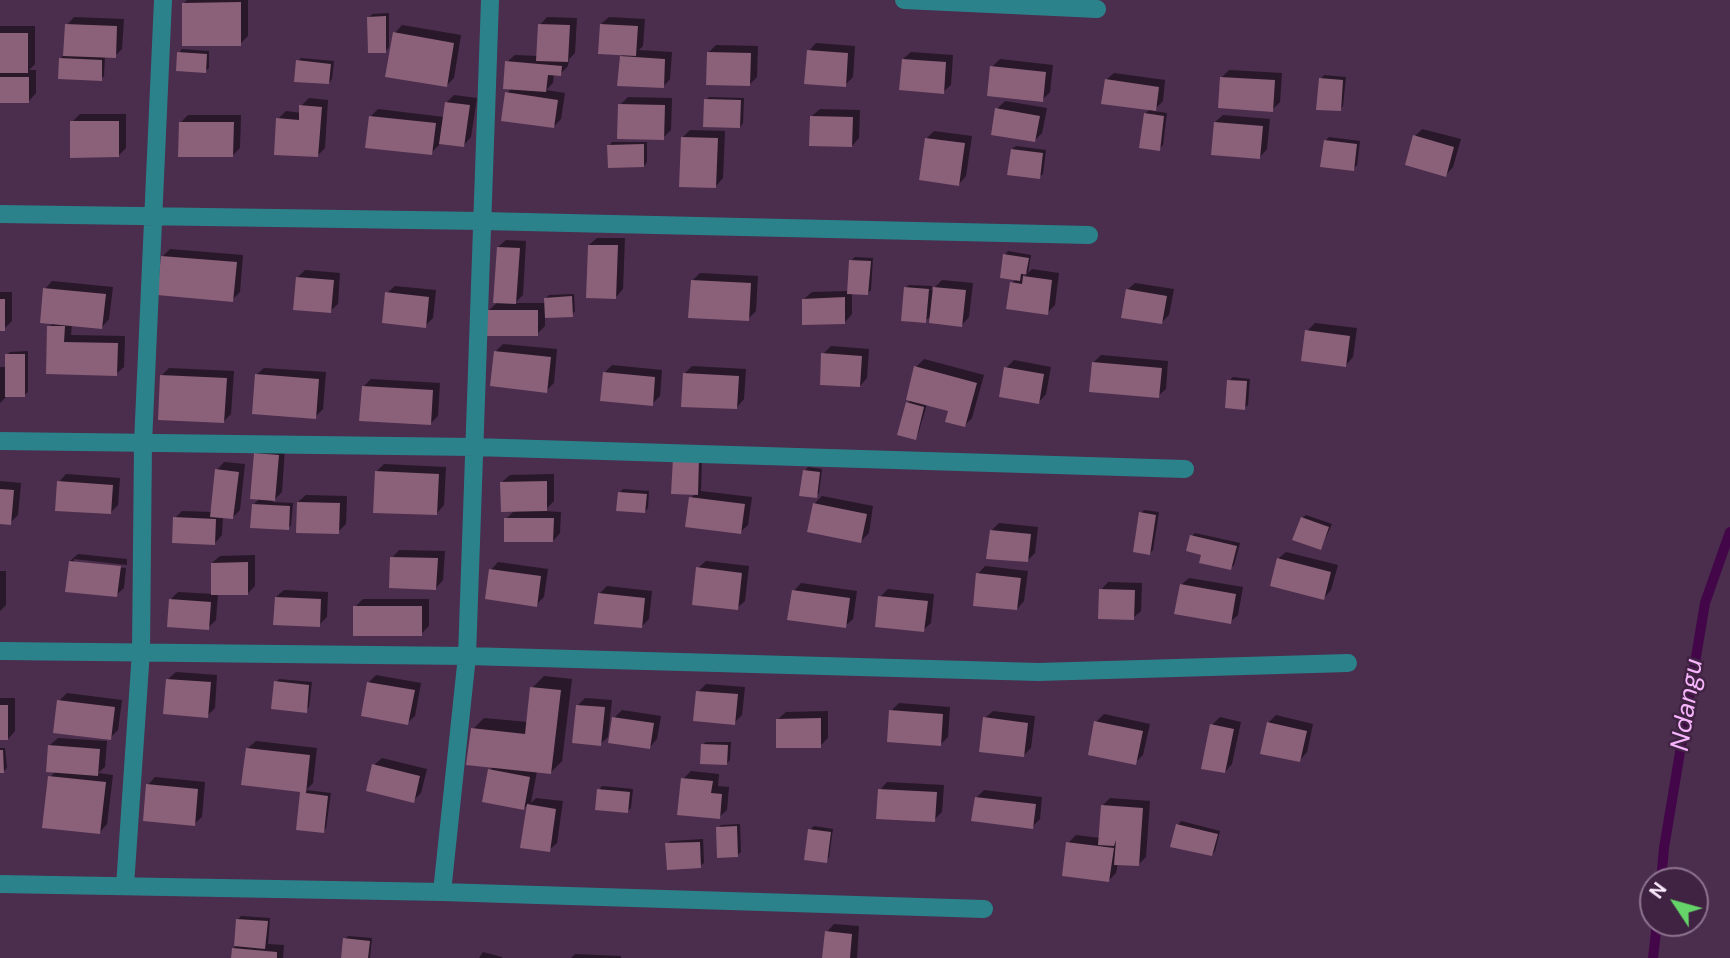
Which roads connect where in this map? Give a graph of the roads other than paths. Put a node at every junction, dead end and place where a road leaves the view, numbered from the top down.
1 (163, 0) edge
2 (489, 0) edge
3 (904, 0) edge
4 (1097, 9) dead end
5 (0, 214) edge
6 (154, 217) junction
7 (482, 221) junction
8 (1089, 235) dead end
9 (0, 441) edge
10 (143, 443) junction
11 (474, 447) junction
12 (1185, 469) dead end
13 (0, 651) edge
14 (141, 651) junction
15 (467, 656) junction
16 (1349, 663) dead end
17 (0, 884) edge
18 (125, 886) junction
19 (443, 892) junction
20 (984, 909) dead end

1 - 6 street
2 - 7 street
3 - 4 street
5 - 6 street
6 - 7 street
6 - 10 street
7 - 8 street
7 - 11 street
9 - 10 street
10 - 11 street
10 - 14 street
11 - 12 street
11 - 15 street
13 - 14 street
14 - 15 street
14 - 18 street
15 - 16 street
15 - 19 street
17 - 18 street
18 - 19 street
19 - 20 street

